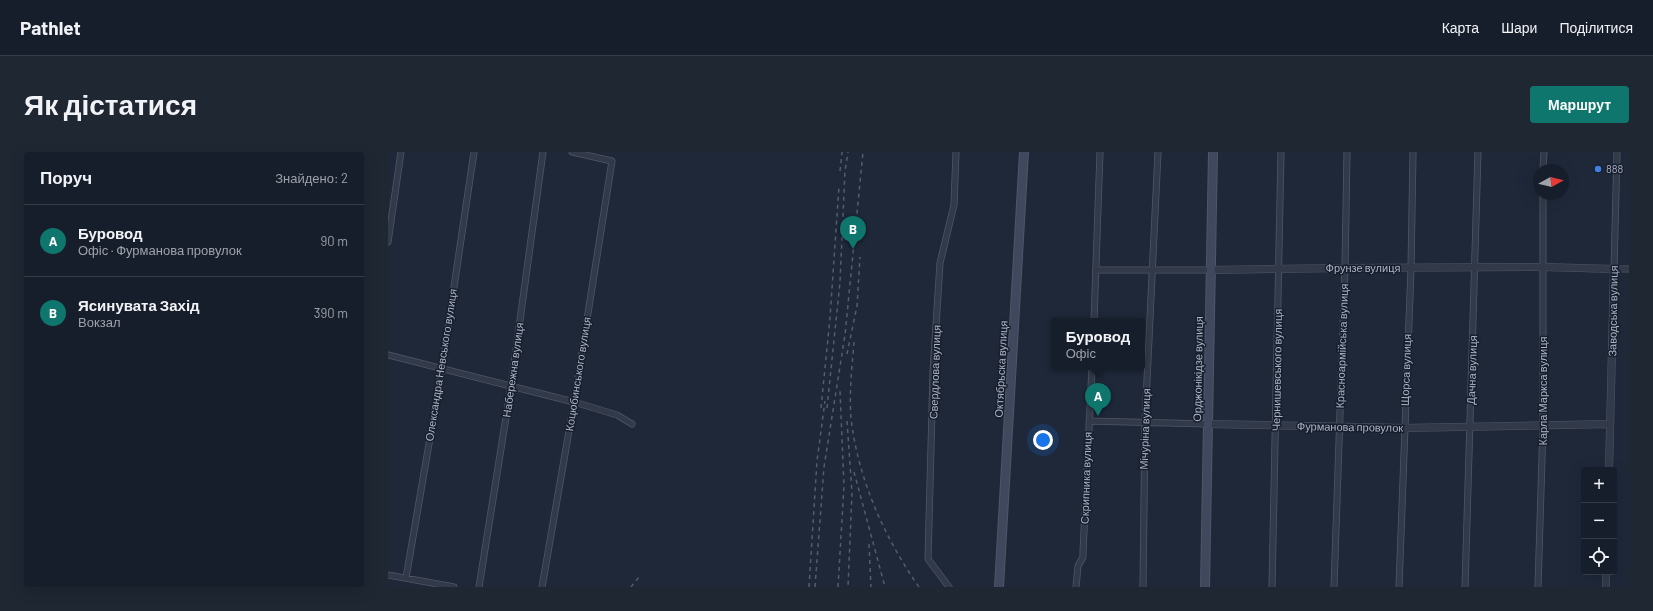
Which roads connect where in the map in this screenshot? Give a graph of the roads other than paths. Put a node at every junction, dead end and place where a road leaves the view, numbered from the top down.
1 (401, 152) edge
2 (474, 152) edge
3 (543, 152) edge
4 (572, 152) edge
5 (956, 152) edge
6 (1024, 152) edge
7 (1100, 152) edge
8 (1158, 152) edge
9 (1213, 152) edge
10 (1281, 152) edge
11 (1347, 152) edge
12 (1413, 152) edge
13 (1478, 152) edge
14 (1544, 152) edge
15 (1617, 152) edge
16 (1543, 164) edge
17 (1543, 200) edge
18 (388, 242) edge
19 (1543, 267) junction
20 (1345, 268) junction
21 (1411, 268) junction
22 (1475, 268) junction
23 (1614, 269) junction
24 (1629, 269) edge
25 (1097, 270) junction
26 (1211, 270) junction
27 (1280, 270) junction
28 (1152, 271) junction
29 (1094, 318) edge
30 (388, 355) edge
31 (442, 368) junction
32 (1092, 370) edge
33 (510, 386) junction
34 (574, 402) junction
35 (1089, 421) junction
36 (1145, 422) junction
37 (632, 424) dead end
38 (1208, 424) junction
39 (1610, 424) junction
40 (1276, 425) junction
41 (1543, 425) junction
42 (1470, 426) junction
43 (1340, 427) junction
44 (1404, 428) junction
45 (1609, 467) edge
46 (388, 575) edge
47 (1606, 575) edge
48 (406, 578) junction
49 (454, 587) edge
50 (479, 587) edge
51 (542, 587) edge
52 (949, 587) edge
53 (999, 587) edge
54 (1076, 587) edge
55 (1143, 587) edge
56 (1205, 587) edge
57 (1272, 587) edge
58 (1334, 587) edge
59 (1398, 587) edge
60 (1465, 587) edge
61 (1538, 587) edge
62 (1606, 587) edge

1 - 18 street
2 - 31 street, Олександра Невського вулиця
3 - 33 street, Набережна вулиця
4 - 34 street, Коцюбинського вулиця
5 - 52 street, Свердлова вулиця
6 - 53 main road, Октябрьска вулиця
7 - 25 street
8 - 28 street, Мічуріна вулиця
9 - 26 main road, Орджонікідзе вулиця
10 - 27 street, Чернишевського вулиця
11 - 20 street, Красноармійська вулиця
12 - 21 street, Щорса вулиця
13 - 22 street, Дачна вулиця
14 - 16 street
15 - 23 street, Заводська вулиця
17 - 19 street, Карла Маркса вулиця
19 - 22 street, Фрунзе вулиця
19 - 23 street, Фрунзе вулиця
19 - 41 street, Карла Маркса вулиця
20 - 21 street, Фрунзе вулиця
20 - 27 street, Фрунзе вулиця
20 - 43 street, Красноармійська вулиця
21 - 22 street, Фрунзе вулиця
21 - 44 street, Щорса вулиця
22 - 42 street, Дачна вулиця
23 - 24 street, Фрунзе вулиця
23 - 39 street, Заводська вулиця
25 - 28 street, Фрунзе вулиця
25 - 29 street
26 - 27 street, Фрунзе вулиця
26 - 28 street, Фрунзе вулиця
26 - 38 main road, Орджонікідзе вулиця
27 - 40 street, Чернишевського вулиця
28 - 36 street, Мічуріна вулиця
30 - 31 street
31 - 33 street
31 - 48 street, Олександра Невського вулиця
32 - 35 street, Скрипника вулиця
33 - 34 street
33 - 50 street, Набережна вулиця
34 - 37 street
34 - 51 street, Коцюбинського вулиця
35 - 36 street, Фурманова провулок
35 - 54 street, Скрипника вулиця
36 - 38 street, Фурманова провулок
36 - 55 street, Мічуріна вулиця
38 - 40 street, Фурманова провулок
38 - 56 main road, Орджонікідзе вулиця
39 - 41 street, Фурманова провулок
39 - 45 street, Заводська вулиця
40 - 43 street, Фурманова провулок
40 - 57 street, Чернишевського вулиця
41 - 42 street, Фурманова провулок
41 - 61 street, Карла Маркса вулиця
42 - 44 street, Фурманова провулок
42 - 60 street, Дачна вулиця
43 - 44 street, Фурманова провулок
43 - 58 street, Красноармійська вулиця
44 - 59 street, Щорса вулиця
46 - 48 street
47 - 62 street
48 - 49 street

